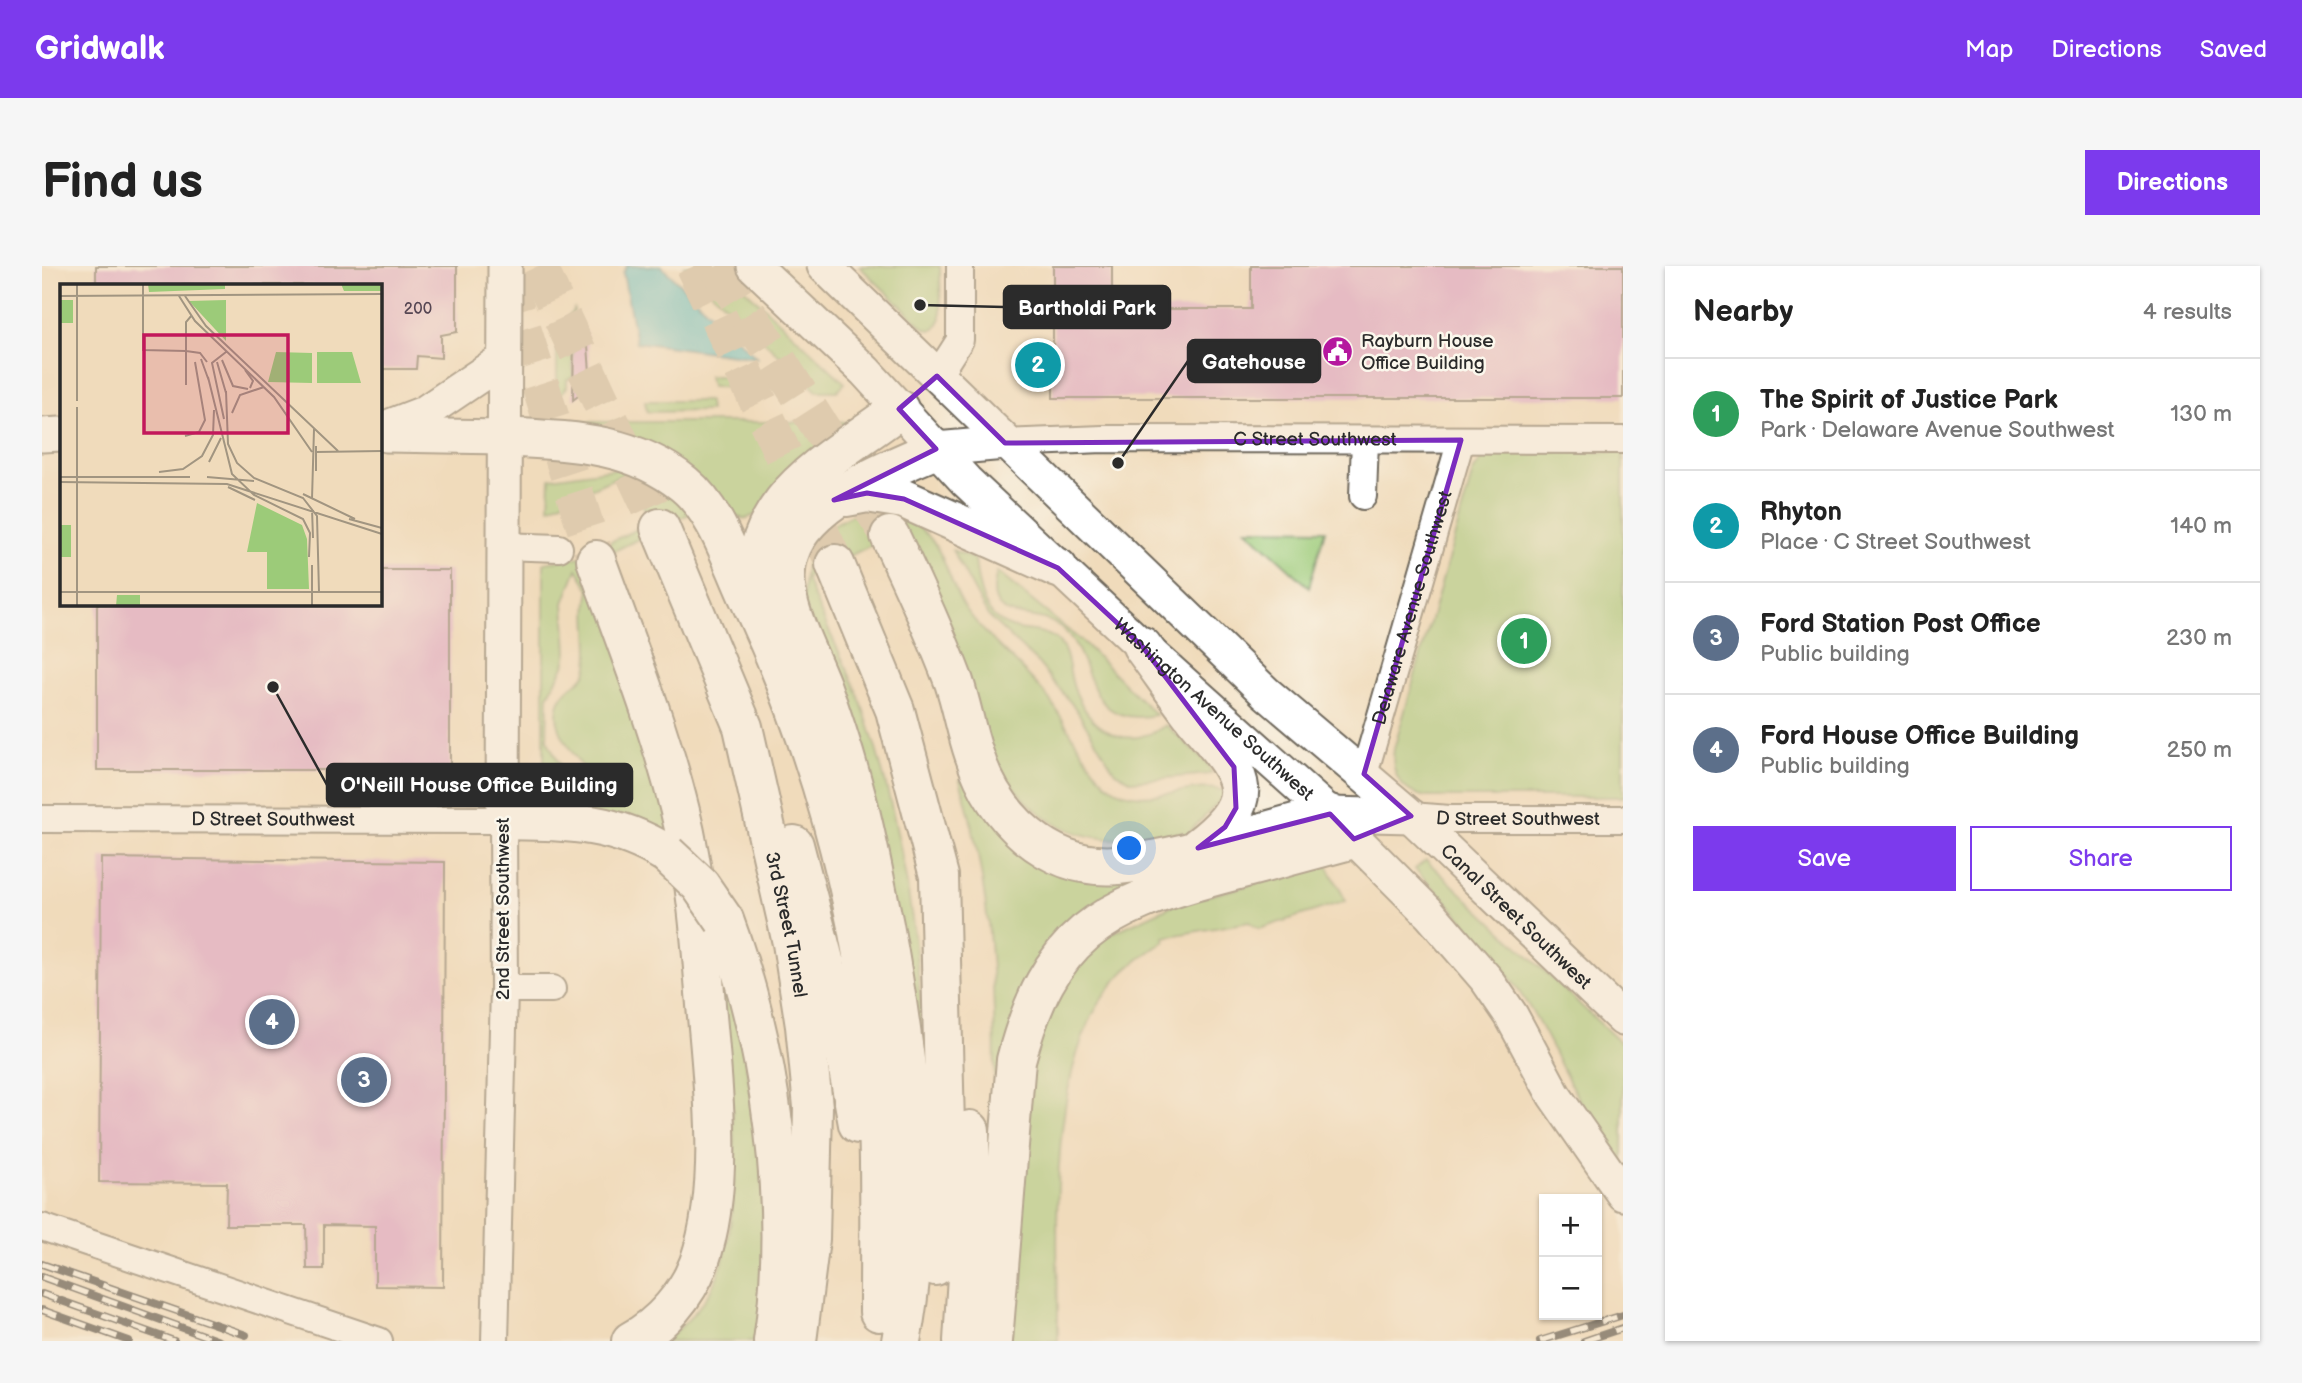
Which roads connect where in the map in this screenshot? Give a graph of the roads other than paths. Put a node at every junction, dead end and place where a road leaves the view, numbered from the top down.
1 (505, 266) edge
2 (754, 266) edge
3 (824, 266) edge
4 (960, 266) edge
5 (504, 359) junction
6 (937, 376) junction
7 (900, 409) junction
8 (382, 432) edge
9 (382, 433) edge
10 (60, 434) edge
11 (42, 435) edge
12 (503, 437) junction
13 (1365, 440) junction
14 (1461, 440) junction
15 (1623, 440) edge
16 (1005, 443) junction
17 (936, 449) junction
18 (1363, 496) dead end
19 (834, 500) junction
20 (660, 528) tunnel mouth
21 (890, 536) tunnel mouth
22 (502, 547) junction
23 (559, 548) dead end
24 (596, 560) tunnel mouth
25 (835, 564) tunnel mouth
26 (1058, 568) junction
27 (754, 608) junction
28 (1142, 646) junction
29 (743, 727) junction
30 (1364, 774) junction
31 (1411, 816) junction
32 (42, 819) edge
33 (1623, 819) edge
34 (503, 820) junction
35 (1342, 827) junction
36 (1198, 848) junction
37 (939, 876) junction
38 (504, 989) junction
39 (552, 989) dead end
40 (1623, 1019) edge
41 (1623, 1194) edge
42 (42, 1227) edge
43 (887, 1331) edge
44 (379, 1341) edge
45 (495, 1341) edge
46 (631, 1341) edge
47 (773, 1341) edge
48 (797, 1341) edge
49 (924, 1341) edge
50 (963, 1341) edge
51 (993, 1341) edge

1 - 5 main road, 2nd Street Southwest
2 - 7 main road, Washington Avenue Southwest
3 - 6 main road
4 - 6 street
5 - 8 main road
5 - 12 main road, 2nd Street Southwest
6 - 7 main road
6 - 16 main road
7 - 17 main road, Washington Avenue Southwest
7 - 27 highway
9 - 12 main road
10 - 11 main road
12 - 22 main road, 2nd Street Southwest
12 - 27 highway
13 - 14 street, C Street Southwest
13 - 16 street, C Street Southwest
13 - 18 street
14 - 15 street, C Street Southwest
14 - 30 street, Delaware Avenue Southwest
16 - 17 main road
16 - 30 main road
17 - 19 highway
17 - 26 main road, Washington Avenue Southwest
19 - 26 highway
19 - 43 highway
20 - 29 highway, 3rd Street Tunnel
21 - 36 highway
22 - 23 street
22 - 34 main road, 2nd Street Southwest
24 - 46 highway
25 - 37 highway
26 - 28 main road, Washington Avenue Southwest
27 - 43 highway
28 - 35 main road, Washington Avenue Southwest
28 - 36 highway
29 - 43 highway
29 - 48 highway, 3rd Street Tunnel
30 - 31 main road
31 - 33 street, D Street Southwest
31 - 35 main road
31 - 40 main road, Canal Street Southwest
32 - 34 street, D Street Southwest
34 - 38 street, 2nd Street Southwest
34 - 47 highway, bridge
35 - 36 highway
35 - 41 main road, Washington Avenue Southwest
35 - 51 highway
37 - 49 highway
37 - 50 highway
38 - 39 street
38 - 45 street, 2nd Street Southwest
42 - 44 street

